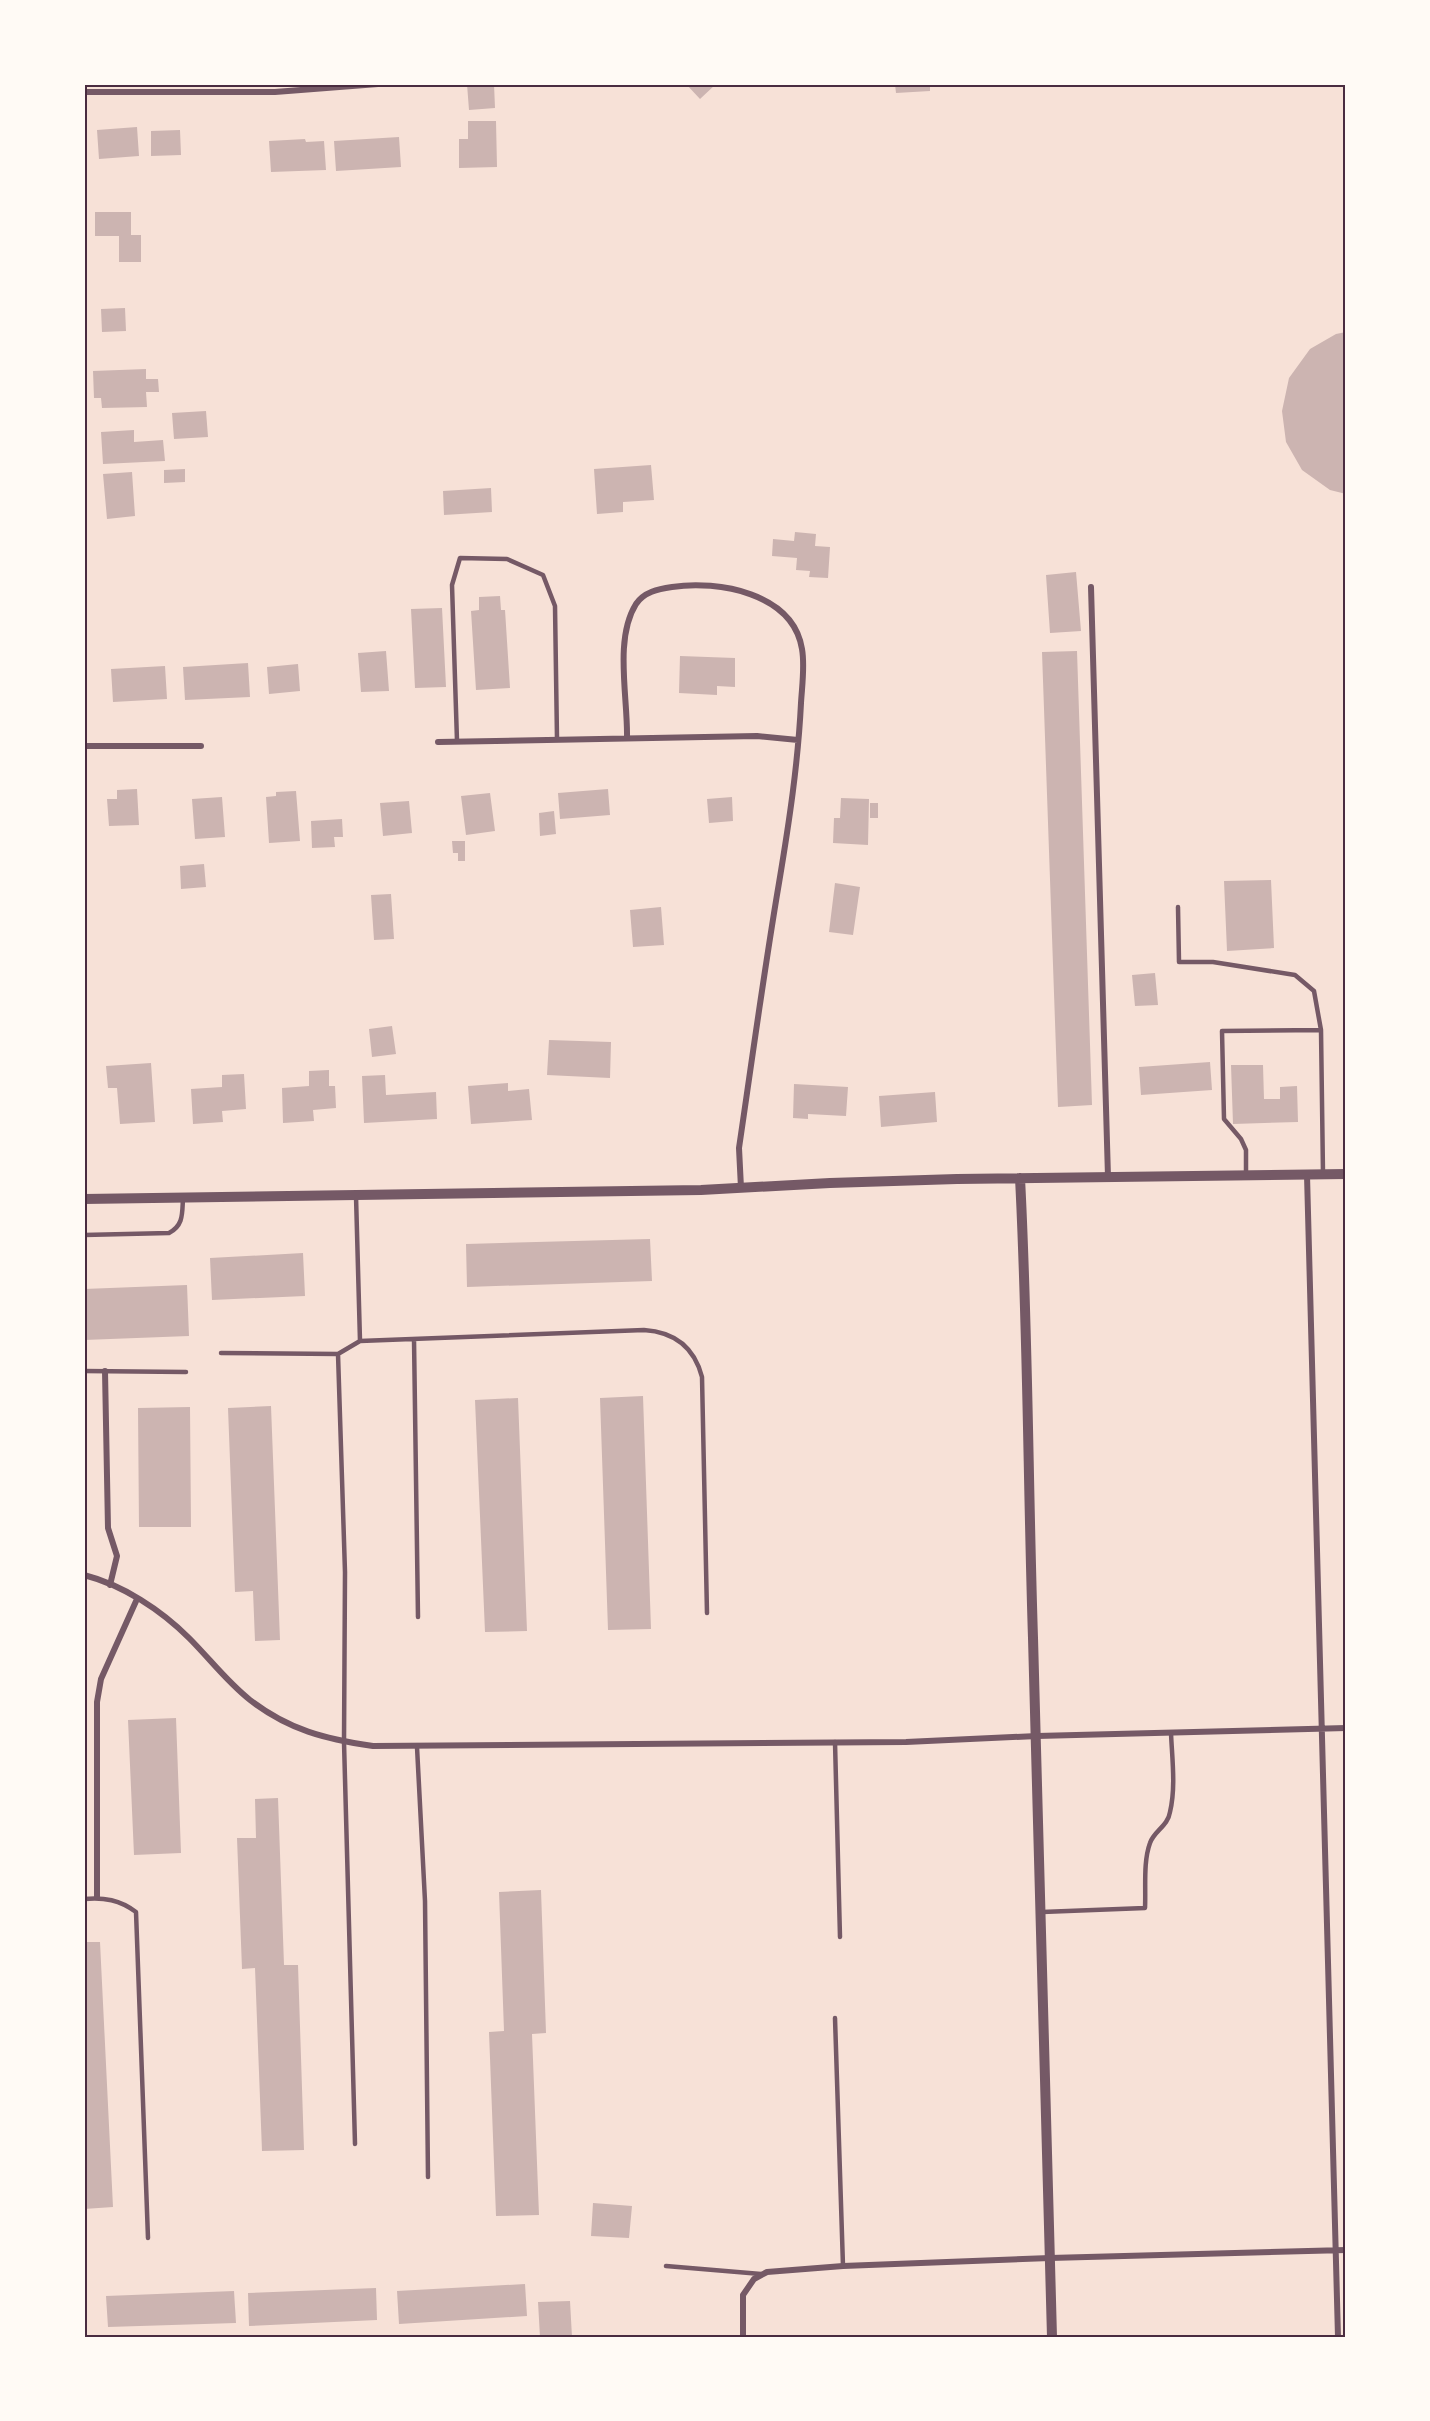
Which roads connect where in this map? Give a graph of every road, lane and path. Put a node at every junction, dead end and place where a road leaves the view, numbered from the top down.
1 (378, 84) edge
2 (84, 92) edge
3 (1091, 587) dead end
4 (627, 738) junction
5 (557, 739) junction
6 (798, 740) junction
7 (457, 741) junction
8 (438, 742) dead end
9 (84, 746) edge
10 (201, 746) dead end
11 (1178, 907) dead end
12 (1321, 1030) junction
13 (1323, 1174) junction
14 (1346, 1174) edge
15 (1246, 1175) junction
16 (1307, 1175) junction
17 (1108, 1177) junction
18 (1020, 1178) junction
19 (741, 1188) junction
20 (356, 1196) junction
21 (183, 1198) junction
22 (84, 1199) edge
23 (84, 1234) edge
24 (414, 1339) junction
25 (360, 1341) junction
26 (221, 1353) dead end
27 (338, 1354) junction
28 (84, 1371) edge
29 (105, 1371) junction
30 (186, 1372) dead end
31 (84, 1575) edge
32 (110, 1585) junction
33 (137, 1599) junction
34 (707, 1613) dead end
35 (418, 1617) dead end
36 (1346, 1728) edge
37 (1322, 1729) junction
38 (1171, 1733) junction
39 (1037, 1736) junction
40 (344, 1742) junction
41 (835, 1742) junction
42 (417, 1747) junction
43 (97, 1897) junction
44 (84, 1899) edge
45 (1042, 1912) junction
46 (840, 1937) dead end
47 (835, 2019) dead end
48 (355, 2144) dead end
49 (428, 2177) dead end
50 (148, 2238) dead end
51 (1346, 2250) edge
52 (1336, 2251) junction
53 (1050, 2258) junction
54 (666, 2266) dead end
55 (843, 2266) junction
56 (761, 2274) junction
57 (743, 2337) edge
58 (1052, 2337) edge
59 (1338, 2337) edge

1 - 2 street
3 - 17 street
4 - 5 street
4 - 6 street
4 - 6 street
5 - 7 street
5 - 7 lane
6 - 19 street
7 - 8 street
9 - 10 street
11 - 12 lane
12 - 13 lane
12 - 15 lane
13 - 14 street
13 - 16 street
15 - 16 street
15 - 17 street
16 - 37 street
17 - 18 street
18 - 19 street
18 - 39 street
19 - 20 street
20 - 21 street
20 - 25 lane
21 - 22 street
21 - 23 lane
24 - 25 lane
24 - 34 lane
24 - 35 lane
25 - 27 lane
26 - 27 lane
27 - 40 lane
28 - 29 lane
29 - 30 lane
29 - 32 street
31 - 32 street
32 - 33 street
33 - 40 street
33 - 43 street
36 - 37 street
37 - 38 street
37 - 52 street
38 - 39 street
38 - 45 lane
39 - 41 street
39 - 45 street
40 - 42 street
40 - 48 lane
41 - 42 street
41 - 46 lane
42 - 49 lane
43 - 44 lane
43 - 50 lane
45 - 53 street
47 - 55 lane
51 - 52 street
52 - 53 street
52 - 59 street
53 - 55 street
53 - 58 street
54 - 56 lane
55 - 56 street
56 - 57 street

